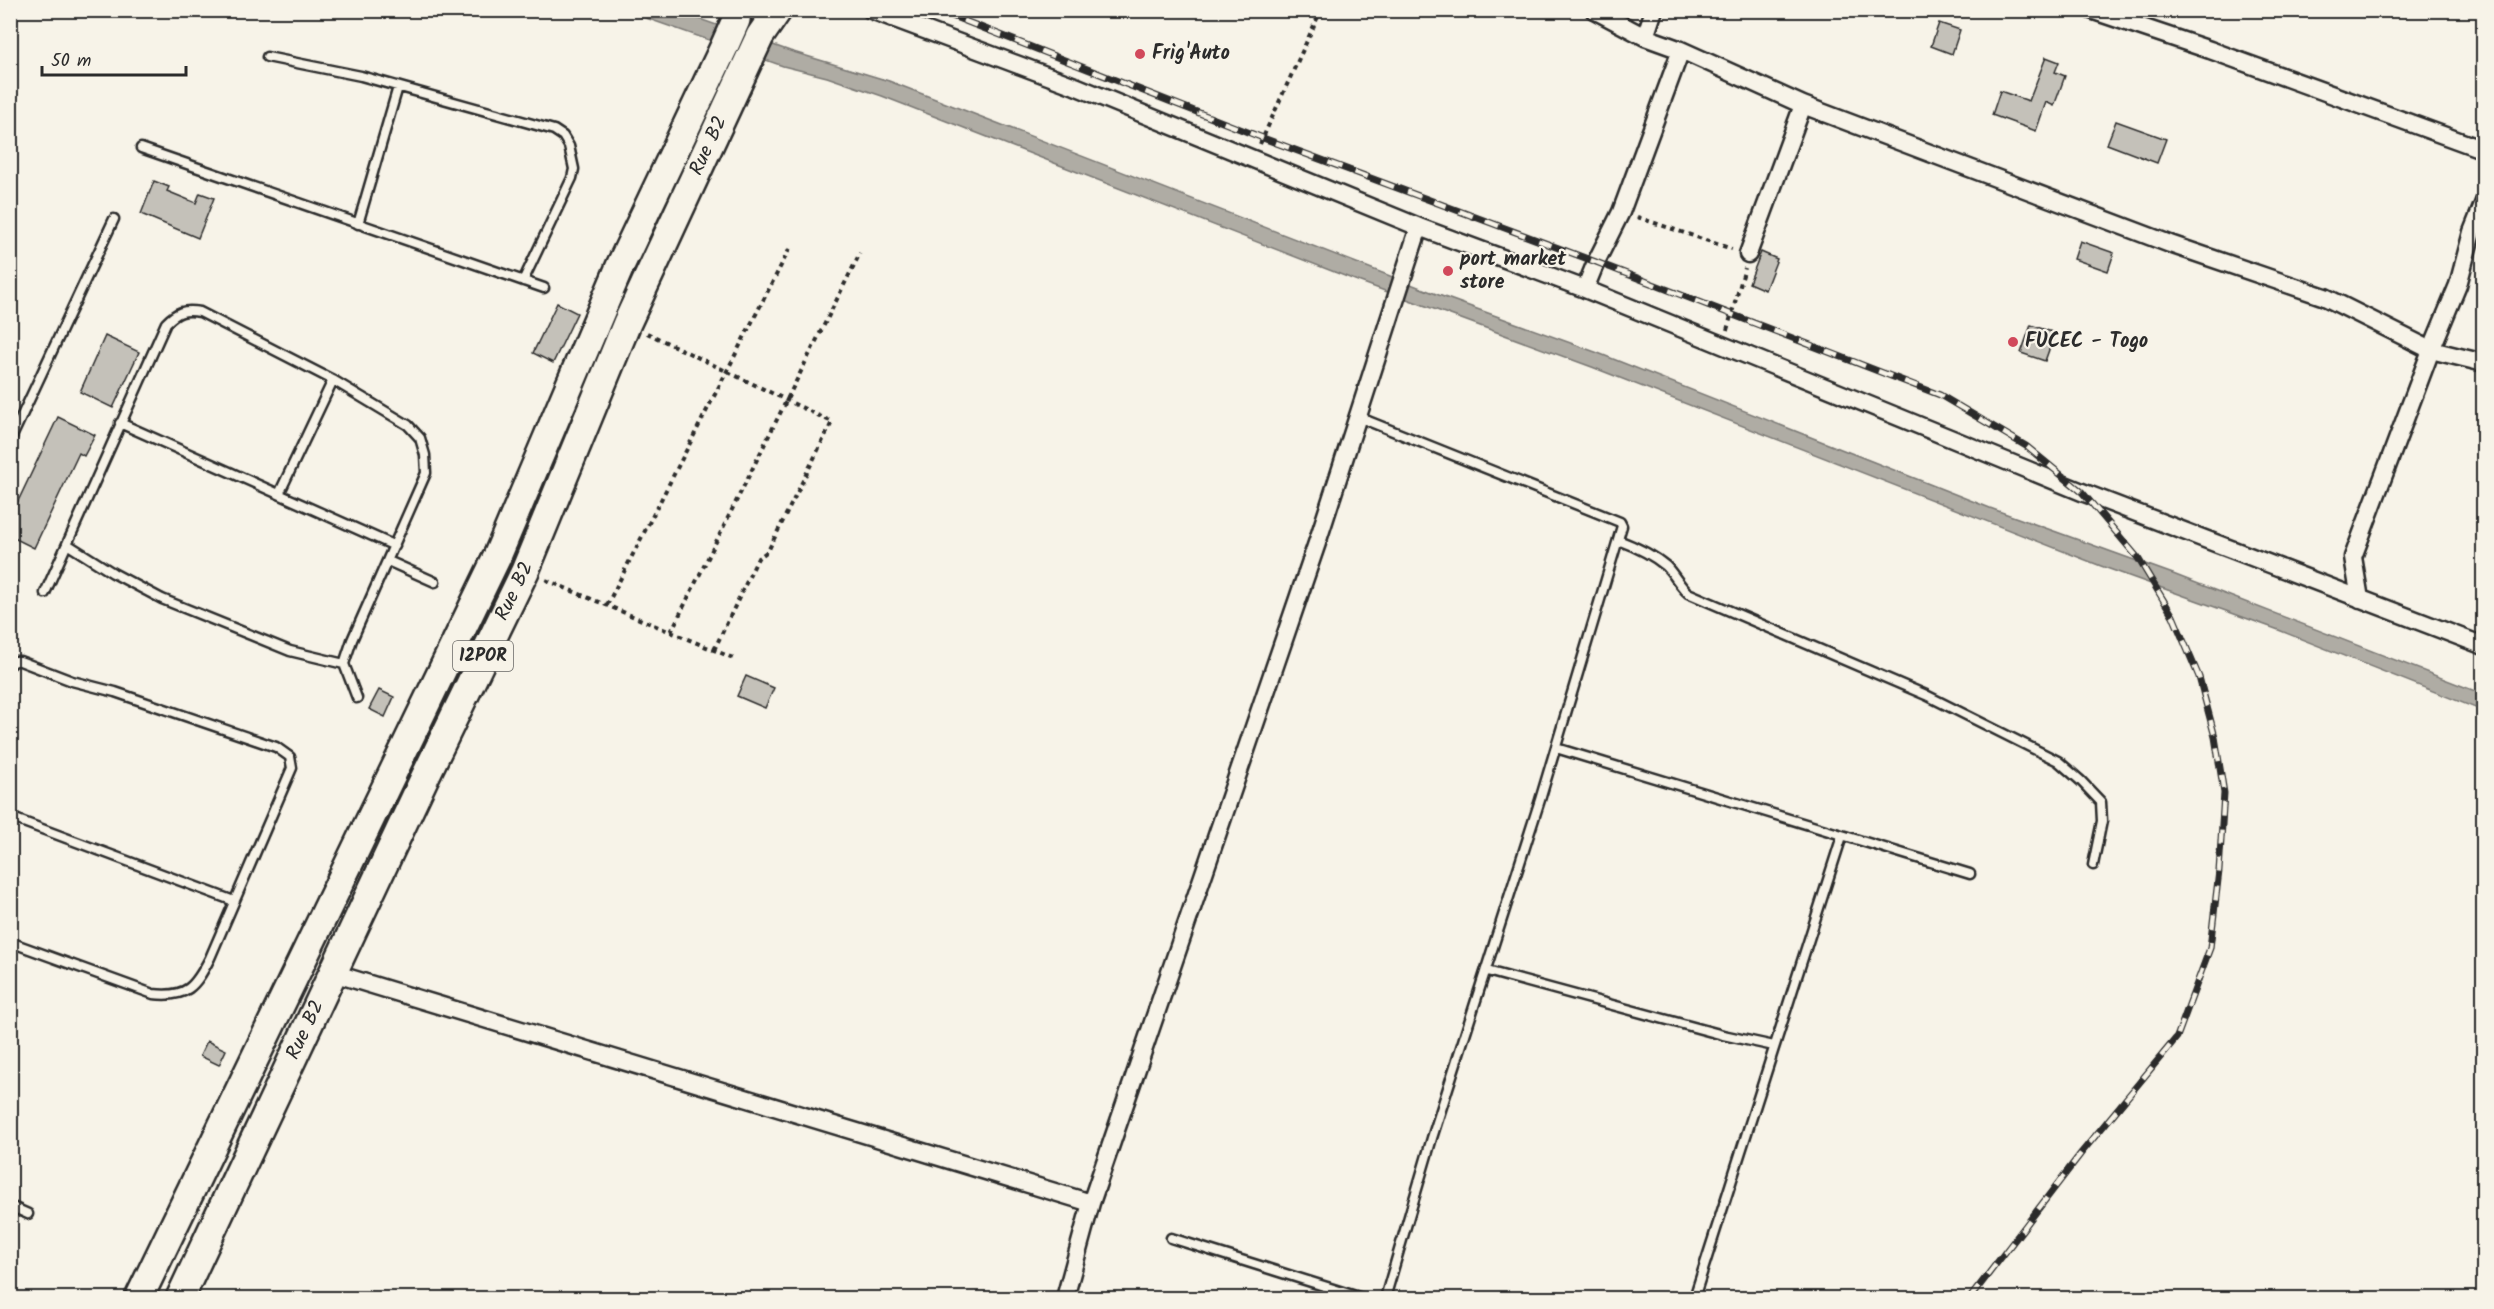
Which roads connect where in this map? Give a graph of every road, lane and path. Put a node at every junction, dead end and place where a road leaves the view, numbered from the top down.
1 (737, 10) edge
2 (778, 10) edge
3 (871, 10) edge
4 (1321, 10) edge
5 (1594, 10) edge
6 (1654, 10) edge
7 (2091, 10) edge
8 (1645, 37) junction
9 (1681, 50) junction
10 (267, 57) dead end
11 (398, 87) junction
12 (1803, 105) junction
13 (141, 148) dead end
14 (2484, 150) edge
15 (1255, 159) junction
16 (2484, 202) edge
17 (1621, 212) junction
18 (114, 219) dead end
19 (358, 224) junction
20 (1419, 227) junction
21 (790, 248) dead end
22 (860, 253) dead end
23 (1748, 254) junction
24 (523, 281) junction
25 (544, 288) dead end
26 (1585, 289) junction
27 (627, 323) junction
28 (1722, 345) junction
29 (2431, 350) junction
30 (2484, 363) edge
31 (728, 371) junction
32 (333, 380) junction
33 (787, 400) junction
34 (1358, 417) junction
35 (120, 423) junction
36 (10, 441) edge
37 (279, 494) junction
38 (1618, 540) junction
39 (67, 544) junction
40 (394, 546) junction
41 (388, 561) junction
42 (525, 571) junction
43 (435, 582) dead end
44 (45, 594) dead end
45 (2360, 599) junction
46 (607, 606) junction
47 (671, 632) junction
48 (2484, 646) edge
49 (714, 650) junction
50 (733, 658) dead end
51 (344, 664) junction
52 (10, 665) edge
53 (357, 698) dead end
54 (1556, 748) junction
55 (10, 817) edge
56 (1842, 836) junction
57 (2093, 864) dead end
58 (1971, 874) dead end
59 (234, 901) junction
60 (10, 942) edge
61 (1487, 971) junction
62 (333, 973) junction
63 (1774, 1046) junction
64 (1091, 1203) junction
65 (10, 1206) edge
66 (28, 1214) dead end
67 (1171, 1238) dead end
68 (139, 1299) edge
69 (180, 1299) edge
70 (1065, 1299) edge
71 (1362, 1299) edge
72 (1385, 1299) edge
73 (1694, 1299) edge

1 - 68 main road, Rue B2 / 12POR
2 - 27 main road, Rue B2 / 12POR
3 - 15 street
4 - 15 path
5 - 8 street
6 - 8 street
7 - 14 street
8 - 9 street
9 - 12 street
9 - 17 street
10 - 11 lane
11 - 19 lane
11 - 24 lane
12 - 23 street
12 - 29 street
13 - 19 lane
15 - 20 street
16 - 29 street
17 - 23 path
17 - 26 street
18 - 36 lane
19 - 24 lane
20 - 26 street
20 - 34 street
21 - 31 path
22 - 33 path
23 - 28 path
24 - 25 lane
26 - 28 street
27 - 31 path
27 - 42 main road, Rue B2 / 12POR
28 - 45 street
29 - 30 street
29 - 45 street
31 - 33 path
31 - 46 path
32 - 35 lane
32 - 37 lane
32 - 40 lane
33 - 47 path
33 - 49 path
34 - 38 lane
34 - 64 street
35 - 37 lane
35 - 39 lane
37 - 40 lane
38 - 54 lane
38 - 57 lane
39 - 44 lane
39 - 51 lane
40 - 41 lane
41 - 43 lane
41 - 51 lane
42 - 46 path
42 - 62 main road, Rue B2 / 12POR
45 - 48 street
46 - 47 path
47 - 49 path
49 - 50 path
51 - 53 lane
52 - 59 lane
54 - 56 lane
54 - 61 lane
55 - 59 lane
56 - 58 lane
56 - 63 lane
59 - 60 lane
61 - 63 lane
61 - 72 lane
62 - 64 street
62 - 69 main road, Rue B2 / 12POR
63 - 73 lane
64 - 70 street
65 - 66 lane
67 - 71 lane

